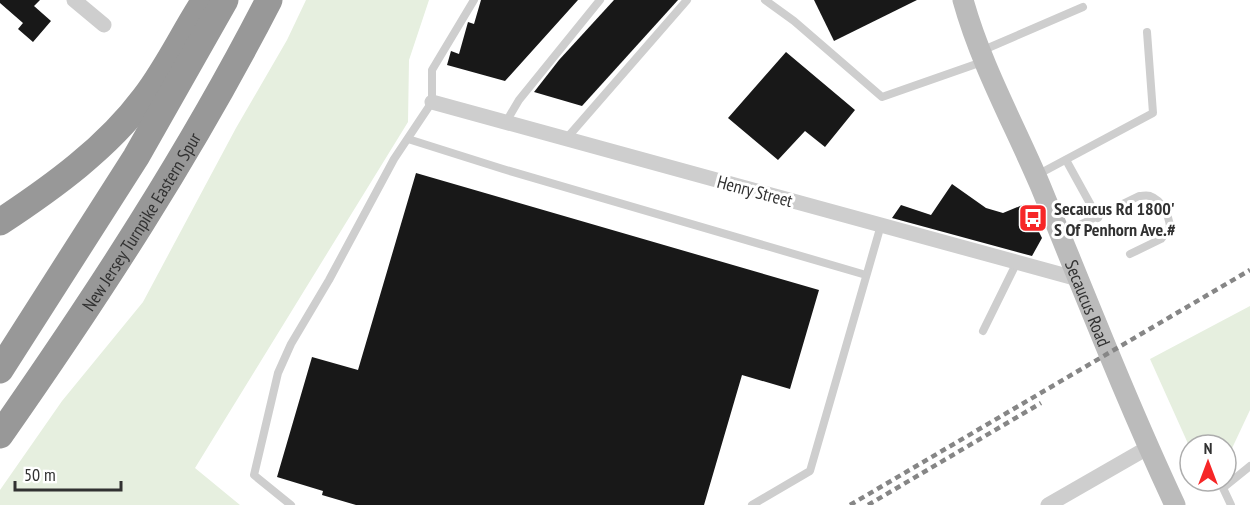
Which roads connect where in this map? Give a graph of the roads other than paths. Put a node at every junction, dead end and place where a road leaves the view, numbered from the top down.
1 (74, 0) edge
2 (206, 0) edge
3 (225, 0) edge
4 (269, 0) edge
5 (474, 0) edge
6 (600, 0) edge
7 (687, 0) edge
8 (765, 0) edge
9 (963, 0) edge
10 (1083, 7) dead end
11 (105, 25) dead end
12 (1147, 32) dead end
13 (982, 57) junction
14 (432, 102) junction
15 (506, 122) junction
16 (408, 139) junction
17 (566, 139) junction
18 (1066, 160) junction
19 (1035, 176) junction
20 (1098, 218) junction
21 (0, 222) edge
22 (881, 225) junction
23 (1060, 235) junction
24 (1130, 254) dead end
25 (1017, 262) junction
26 (866, 274) junction
27 (1078, 279) junction
28 (983, 331) dead end
29 (0, 370) edge
30 (0, 435) edge
31 (1149, 447) junction
32 (1250, 466) edge
33 (291, 505) edge
34 (752, 505) edge
35 (1048, 505) edge
36 (1175, 505) edge
37 (1231, 505) edge

1 - 11 street
2 - 21 highway
3 - 29 highway, New Jersey Turnpike Eastern Spur
4 - 30 highway, New Jersey Turnpike Eastern Spur
5 - 14 lane
6 - 15 lane
7 - 17 lane
8 - 13 lane
9 - 13 main road, Secaucus Road
10 - 13 lane
12 - 18 lane
13 - 19 main road, Secaucus Road
14 - 15 street, Henry Street
14 - 16 lane
15 - 17 street, Henry Street
16 - 26 lane
16 - 33 lane
17 - 22 street, Henry Street
18 - 19 lane
18 - 20 lane
19 - 23 main road, Secaucus Road
20 - 23 lane
20 - 24 lane
22 - 25 street, Henry Street
22 - 26 lane
23 - 27 main road, Secaucus Road
25 - 27 street, Henry Street
25 - 28 lane
26 - 34 lane
27 - 31 main road, Secaucus Road
31 - 35 street
31 - 36 main road, Secaucus Road
32 - 37 lane

